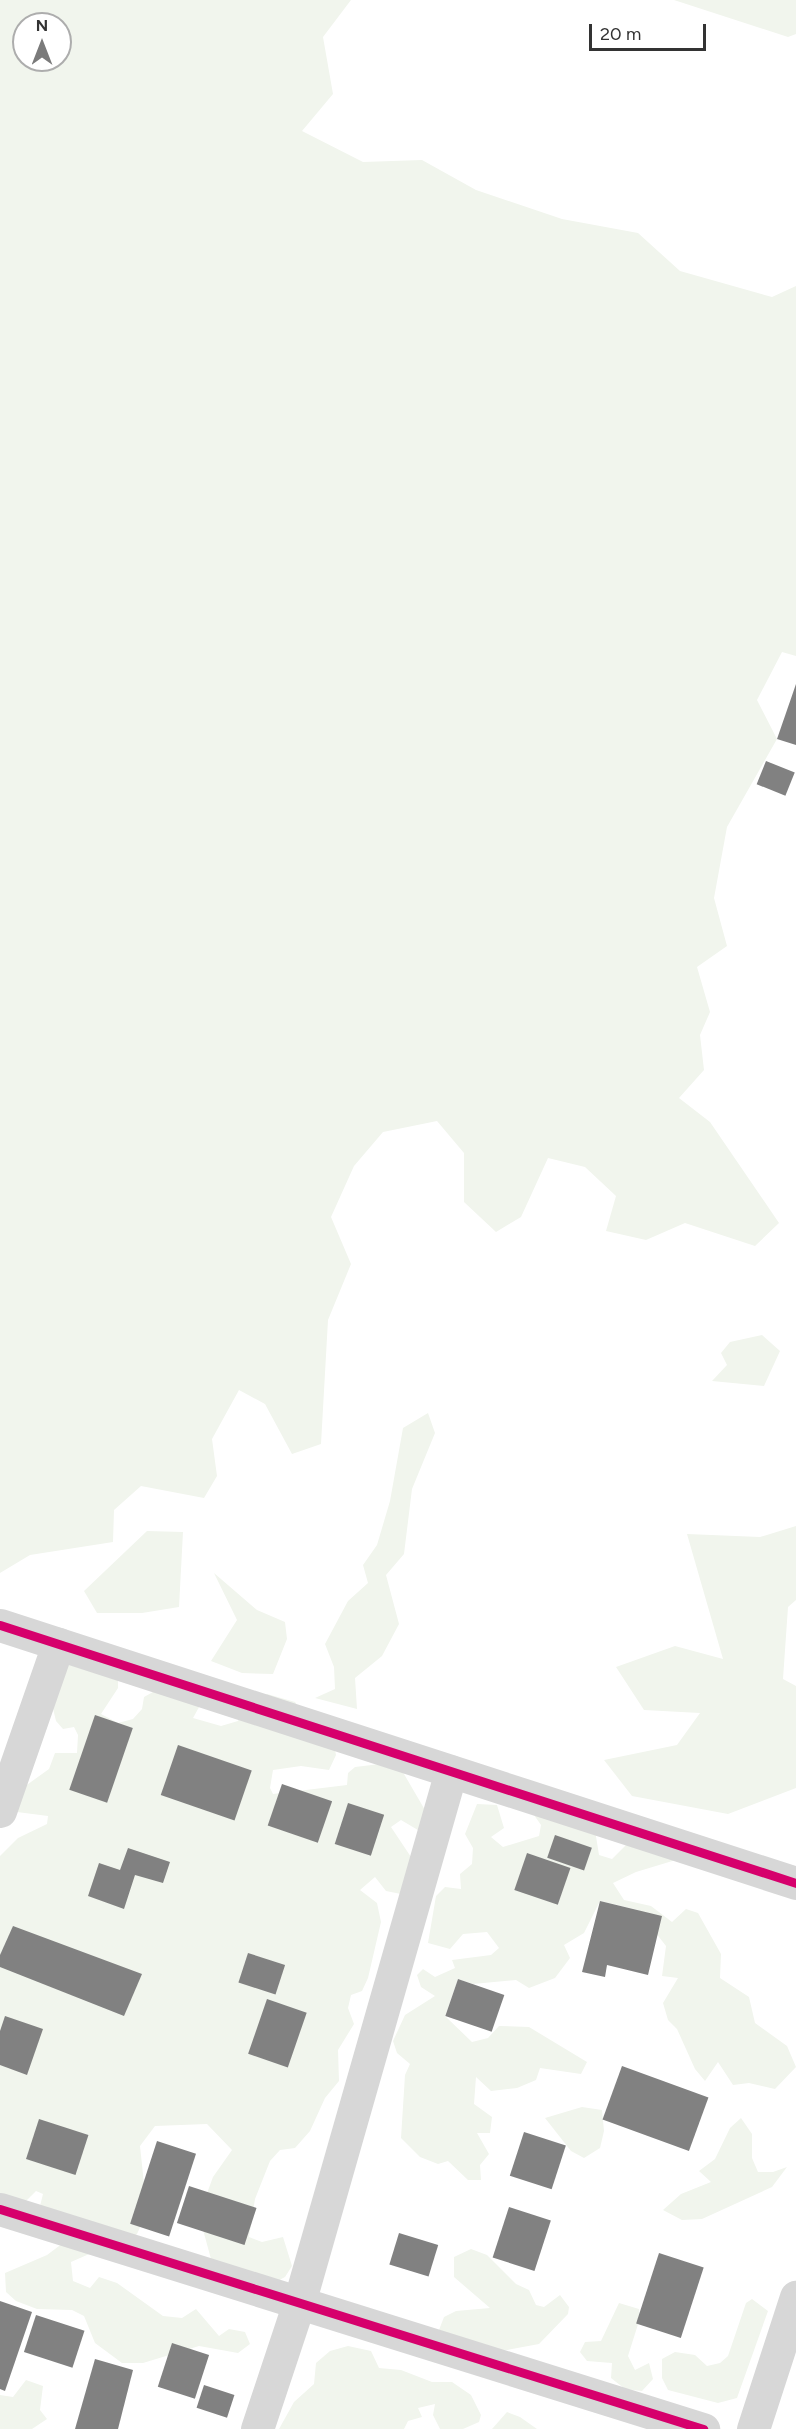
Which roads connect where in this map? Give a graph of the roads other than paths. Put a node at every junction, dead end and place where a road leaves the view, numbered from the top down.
1 (0, 1625) edge
2 (57, 1644) junction
3 (451, 1771) junction
4 (0, 1811) edge
5 (796, 1883) edge
6 (0, 2209) edge
7 (796, 2297) edge
8 (299, 2303) junction
9 (257, 2429) edge
10 (703, 2429) edge
11 (753, 2429) edge

1 - 2 street
2 - 3 street
2 - 4 street
3 - 5 street
3 - 8 street
6 - 8 street
7 - 11 street
8 - 9 street
8 - 10 street

